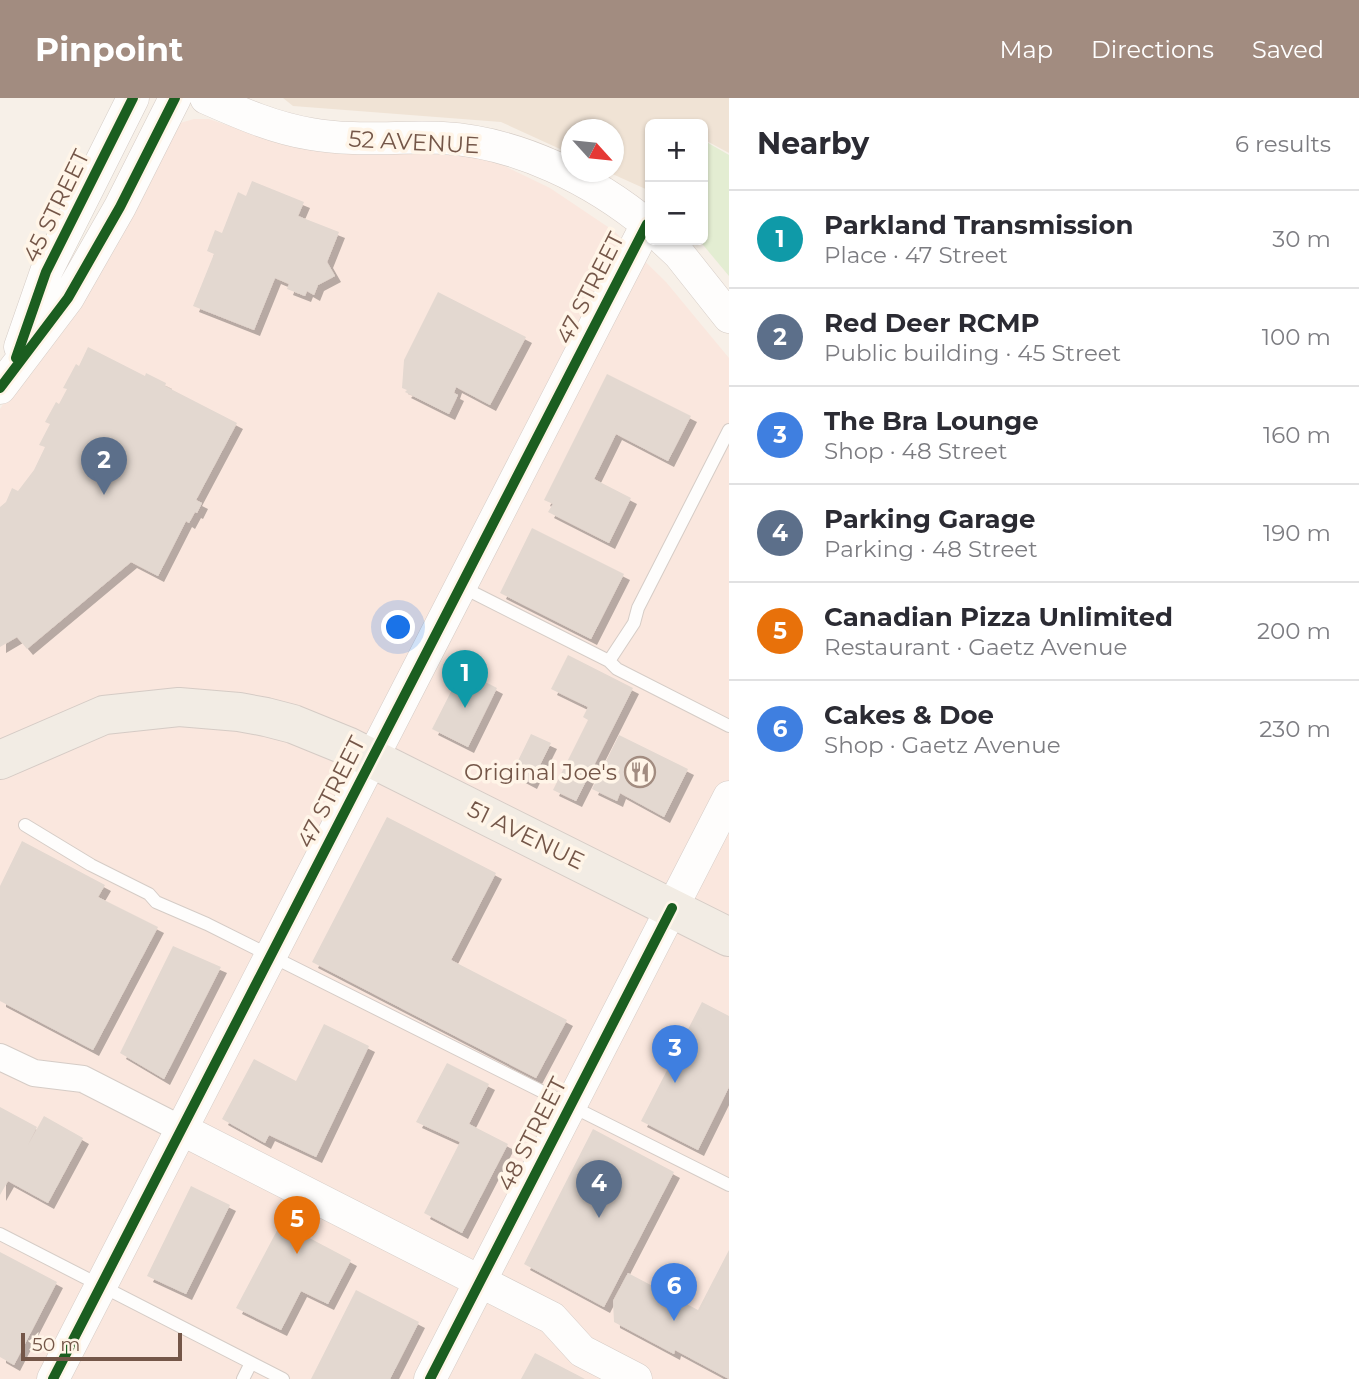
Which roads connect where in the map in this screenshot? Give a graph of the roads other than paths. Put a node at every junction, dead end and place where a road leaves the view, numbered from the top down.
1 (133, 98) edge
2 (175, 98) edge
3 (206, 98) edge
4 (645, 224) edge
5 (646, 245) edge
6 (670, 245) edge
7 (729, 317) edge
8 (5, 381) edge
9 (729, 430) edge
10 (460, 586) junction
11 (609, 661) junction
12 (729, 726) edge
13 (372, 758) junction
14 (0, 760) edge
15 (729, 797) edge
16 (25, 825) dead end
17 (672, 908) junction
18 (729, 937) edge
19 (270, 956) junction
20 (0, 1057) edge
21 (570, 1105) junction
22 (181, 1129) junction
23 (729, 1185) edge
24 (0, 1234) edge
25 (480, 1281) junction
26 (101, 1285) junction
27 (251, 1363) junction
28 (53, 1379) edge
29 (243, 1379) edge
30 (283, 1379) edge
31 (430, 1379) edge
32 (636, 1379) edge

1 - 8 street, 45 STREET
2 - 8 street, 45 STREET
3 - 4 street, 52 AVENUE
5 - 10 street, 47 STREET
6 - 7 street, 52 AVENUE
9 - 11 lane
10 - 11 lane
10 - 13 street, 47 STREET
11 - 12 lane
13 - 14 main road, 51 AVENUE
13 - 17 main road, 51 AVENUE
13 - 19 street, 47 STREET
15 - 17 street, 48 STREET
16 - 19 lane
17 - 18 main road, 51 AVENUE
17 - 21 street, 48 STREET
19 - 21 lane
19 - 22 street, 47 STREET
20 - 22 street
21 - 23 lane
21 - 25 street, 48 STREET
22 - 25 street
22 - 26 street, 47 STREET
24 - 26 lane
25 - 31 street, 48 STREET
25 - 32 street
26 - 27 lane
26 - 28 street, 47 STREET
27 - 29 lane
27 - 30 lane

